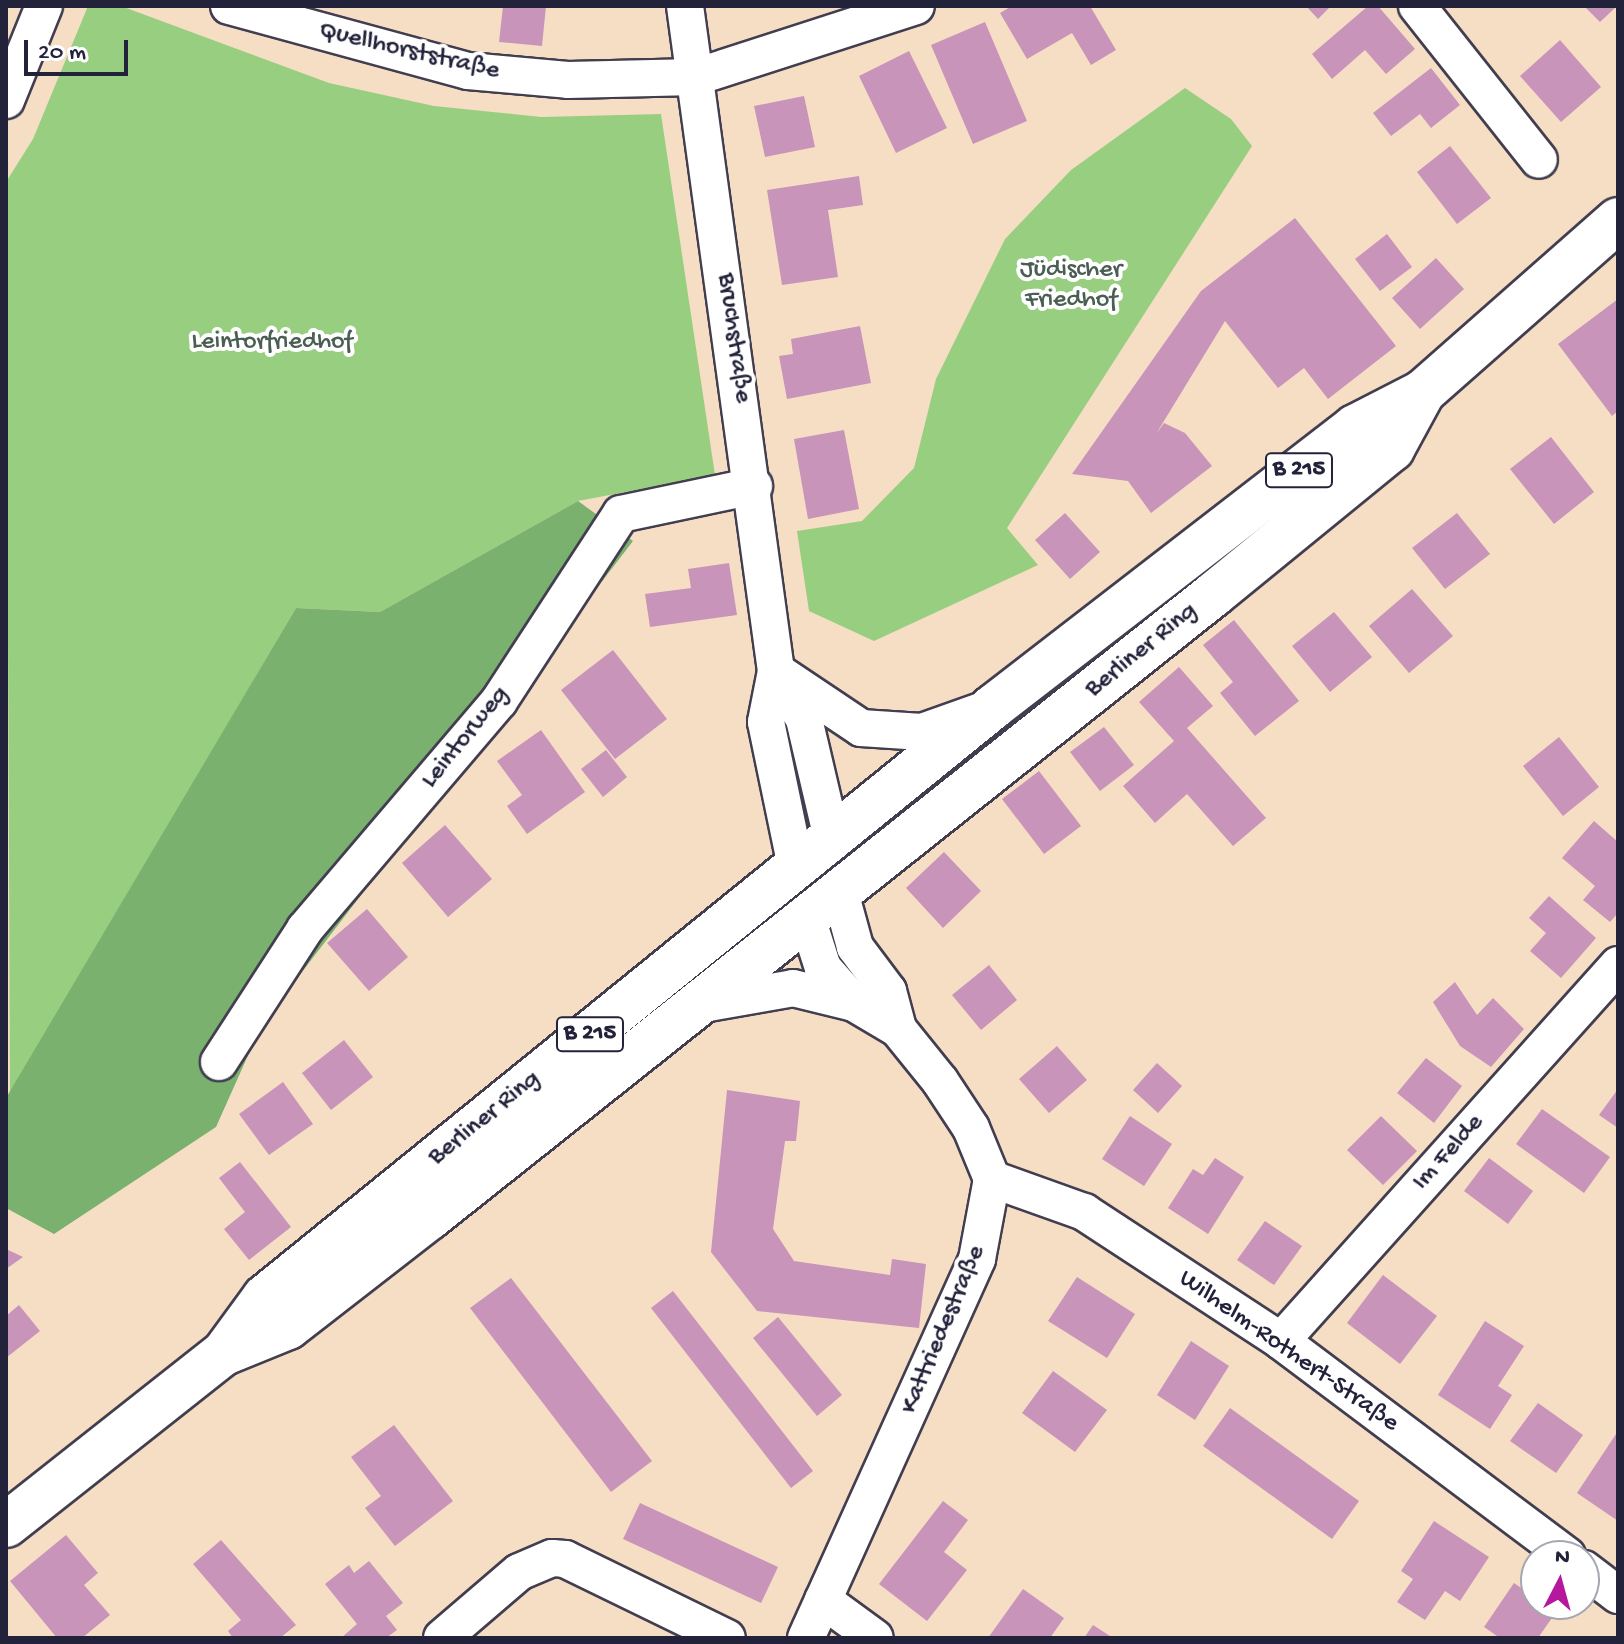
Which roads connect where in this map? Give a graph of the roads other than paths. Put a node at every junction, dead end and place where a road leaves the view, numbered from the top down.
1 (44, 6) edge
2 (229, 6) edge
3 (685, 6) edge
4 (916, 6) edge
5 (1417, 6) edge
6 (696, 77) junction
7 (6, 100) edge
8 (1539, 160) dead end
9 (1618, 220) edge
10 (1423, 392) junction
11 (754, 486) junction
12 (776, 671) junction
13 (993, 707) junction
14 (832, 838) junction
15 (796, 867) junction
16 (823, 905) junction
17 (1618, 965) edge
18 (854, 1003) junction
19 (697, 1005) junction
20 (898, 1029) junction
21 (219, 1062) dead end
22 (992, 1179) junction
23 (1281, 1341) junction
24 (224, 1353) junction
25 (6, 1525) edge
26 (1546, 1540) edge
27 (1600, 1581) edge
28 (1618, 1595) edge
29 (823, 1600) junction
30 (442, 1638) edge
31 (727, 1638) edge
32 (806, 1638) edge
33 (875, 1638) edge

1 - 7 street
2 - 6 street, Quellhorststraße
3 - 6 street, Bruchstraße
4 - 6 street, Quellhorststraße
5 - 8 street
6 - 11 street, Bruchstraße
9 - 10 main road, Berliner Ring / B 215
10 - 13 main road, Berliner Ring / B 215
10 - 16 main road, Berliner Ring / B 215
11 - 12 street, Bruchstraße
11 - 21 street, Leintorweg
12 - 13 street
12 - 14 street, Bruchstraße
12 - 15 street, Bruchstraße
13 - 14 main road, Berliner Ring / B 215
14 - 15 main road, Berliner Ring / B 215
14 - 16 main road
15 - 16 main road
15 - 24 main road, Berliner Ring / B 215
16 - 18 street
16 - 19 main road, Berliner Ring
16 - 20 street
17 - 23 street, Im Felde
18 - 19 street
18 - 20 street
19 - 24 main road, Berliner Ring / B 215
20 - 22 street
22 - 23 street, Wilhelm-Rothert-Straße
22 - 29 street, Kattriedestraße
23 - 26 street, Wilhelm-Rothert-Straße
24 - 25 main road, Berliner Ring / B 215
27 - 28 street
29 - 32 street, Kattriedestraße
29 - 33 street
30 - 31 street

